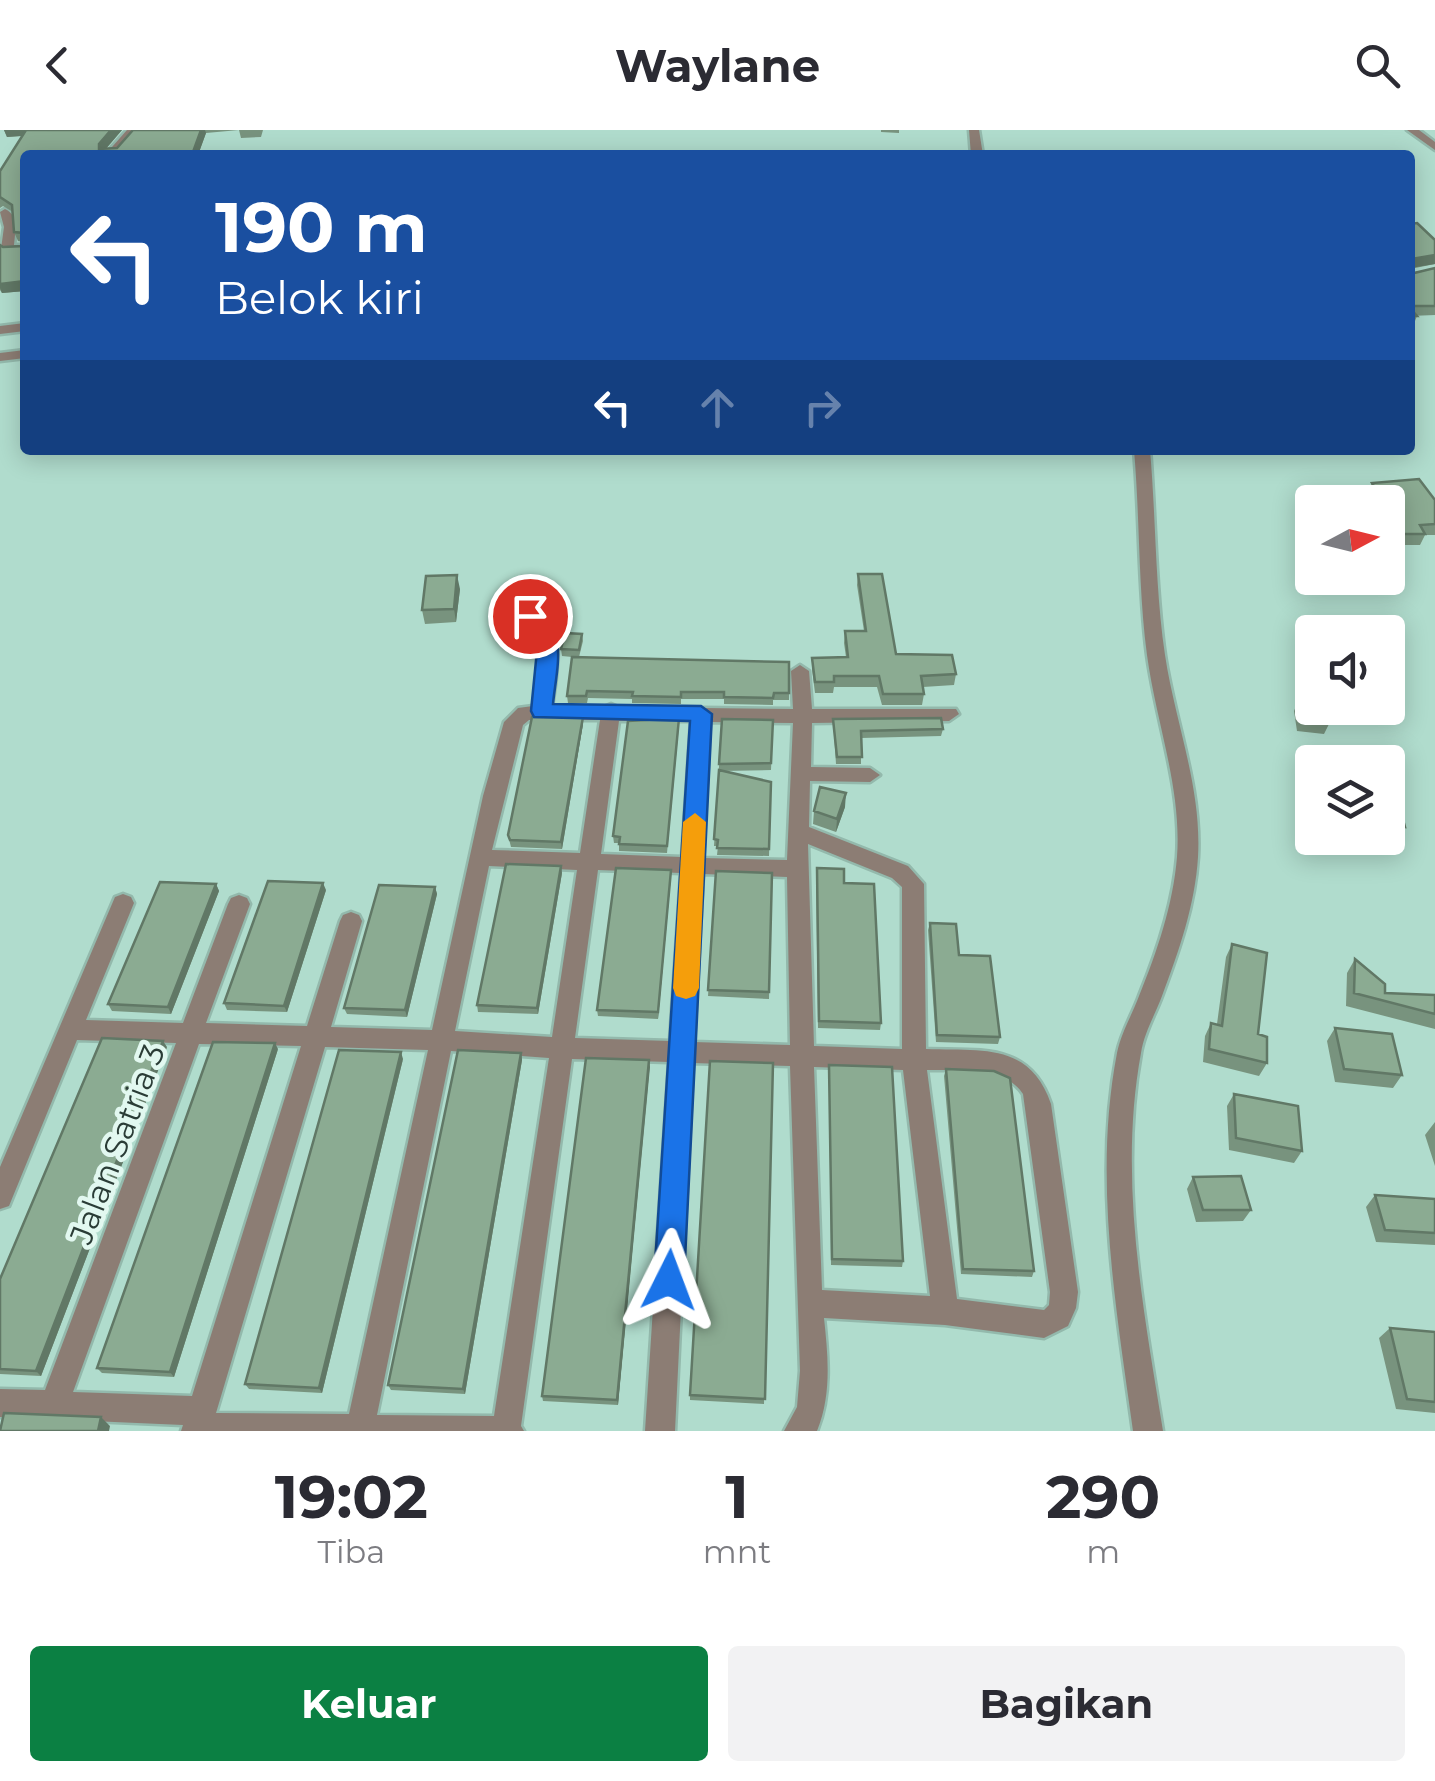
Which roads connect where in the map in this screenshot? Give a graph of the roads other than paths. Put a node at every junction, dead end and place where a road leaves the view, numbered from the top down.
1 (133, 130) edge
2 (1412, 130) edge
3 (1435, 147) edge
4 (115, 150) edge
5 (7, 212) edge
6 (20, 249) edge
7 (1143, 455) edge
8 (530, 616) dead end
9 (800, 672) dead end
10 (542, 711) junction
11 (612, 712) junction
12 (701, 714) junction
13 (949, 714) dead end
14 (803, 716) junction
15 (800, 774) junction
16 (870, 775) dead end
17 (798, 831) junction
18 (478, 858) junction
19 (589, 860) junction
20 (692, 865) junction
21 (796, 869) junction
22 (123, 903) dead end
23 (239, 904) dead end
24 (351, 921) dead end
25 (72, 1030) junction
26 (192, 1035) junction
27 (314, 1039) junction
28 (443, 1040) junction
29 (560, 1048) junction
30 (682, 1052) junction
31 (799, 1056) junction
32 (914, 1062) junction
33 (0, 1197) edge
34 (809, 1303) junction
35 (945, 1311) junction
36 (0, 1403) edge
37 (53, 1406) junction
38 (198, 1423) edge
39 (360, 1429) edge
40 (507, 1431) edge
41 (660, 1431) edge
42 (799, 1431) edge
43 (1148, 1431) edge

1 - 4 street
2 - 3 street
5 - 6 street
7 - 43 street
8 - 10 street
9 - 14 street
10 - 11 street
10 - 18 street
11 - 12 street
11 - 19 street
12 - 14 street
12 - 20 street
13 - 14 street
14 - 15 street
15 - 16 street
15 - 17 street
17 - 21 street
17 - 32 street
18 - 19 street
18 - 28 street
19 - 20 street
19 - 29 street
20 - 21 street
20 - 30 street
21 - 31 street
22 - 25 street
23 - 26 street, Jalan Satria 3
24 - 27 street
25 - 26 street
25 - 33 street
26 - 27 street
26 - 37 street, Jalan Satria 3
27 - 28 street
27 - 38 street
28 - 29 street
28 - 39 street
29 - 30 street
29 - 40 street
30 - 31 street
30 - 41 street
31 - 32 street
31 - 34 street
32 - 35 street
32 - 35 street
34 - 35 street
34 - 42 street
36 - 37 street
37 - 38 street
38 - 39 street
39 - 40 street

